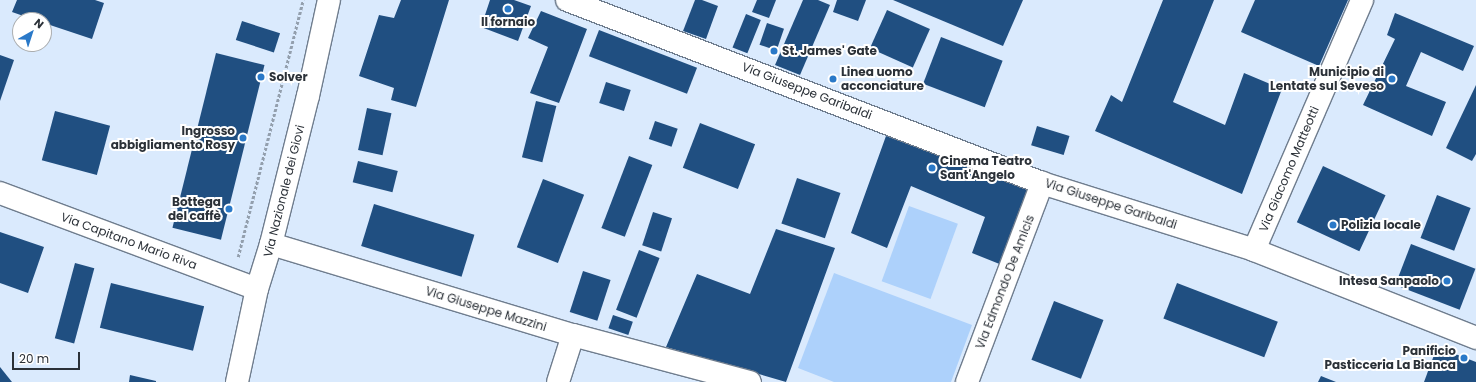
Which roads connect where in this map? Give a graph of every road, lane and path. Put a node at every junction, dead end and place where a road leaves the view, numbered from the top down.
1 (303, 0) edge
2 (329, 0) edge
3 (567, 0) edge
4 (1362, 0) edge
5 (1042, 182) junction
6 (0, 193) edge
7 (271, 244) junction
8 (1254, 250) junction
9 (236, 280) junction
10 (257, 289) junction
11 (573, 335) junction
12 (1476, 338) edge
13 (701, 376) edge
14 (236, 382) edge
15 (558, 382) edge
16 (750, 382) edge
17 (967, 382) edge

1 - 9 path
2 - 7 street, Via Nazionale dei Giovi
3 - 5 street, Via Giuseppe Garibaldi
4 - 8 street, Via Giacomo Matteotti
5 - 8 street, Via Giuseppe Garibaldi
5 - 17 street, Via Edmondo De Amicis
6 - 9 street, Via Capitano Mario Riva
7 - 10 street, Via Nazionale dei Giovi
7 - 11 street, Via Giuseppe Mazzini
8 - 12 street, Via Giuseppe Garibaldi
9 - 10 street, Via Capitano Mario Riva
10 - 14 street, Via Nazionale dei Giovi
11 - 13 street, Via Giuseppe Mazzini
11 - 15 street
13 - 16 street

